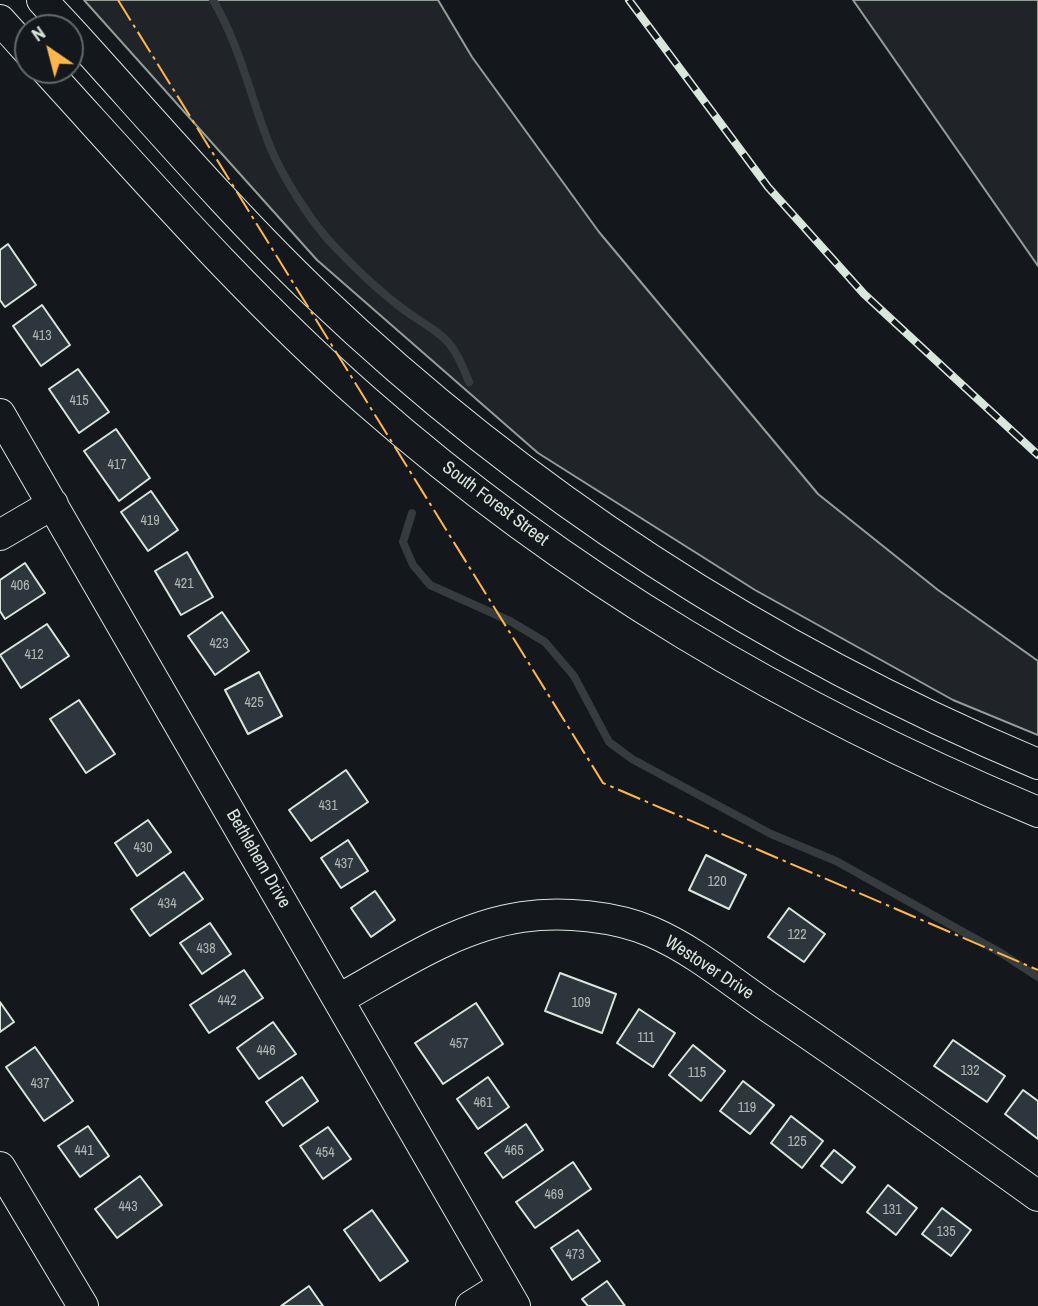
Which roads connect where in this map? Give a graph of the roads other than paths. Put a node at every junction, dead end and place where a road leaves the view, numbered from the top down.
1 (43, 0) edge
2 (56, 14) edge
3 (0, 20) edge
4 (14, 36) edge
5 (84, 45) edge
6 (59, 84) edge
7 (0, 414) edge
8 (53, 504) junction
9 (0, 535) edge
10 (1038, 764) edge
11 (1038, 812) edge
12 (339, 999) junction
13 (0, 1167) edge
14 (1038, 1196) edge
15 (509, 1296) edge
16 (83, 1306) edge
17 (471, 1306) edge

1 - 2 street
3 - 4 street
5 - 10 street
6 - 11 street, South Forest Street
7 - 8 street, Bethlehem Drive
8 - 9 street
8 - 12 street, Bethlehem Drive
12 - 14 street, Westover Drive
12 - 15 street, Bethlehem Drive
13 - 16 street
15 - 17 street

